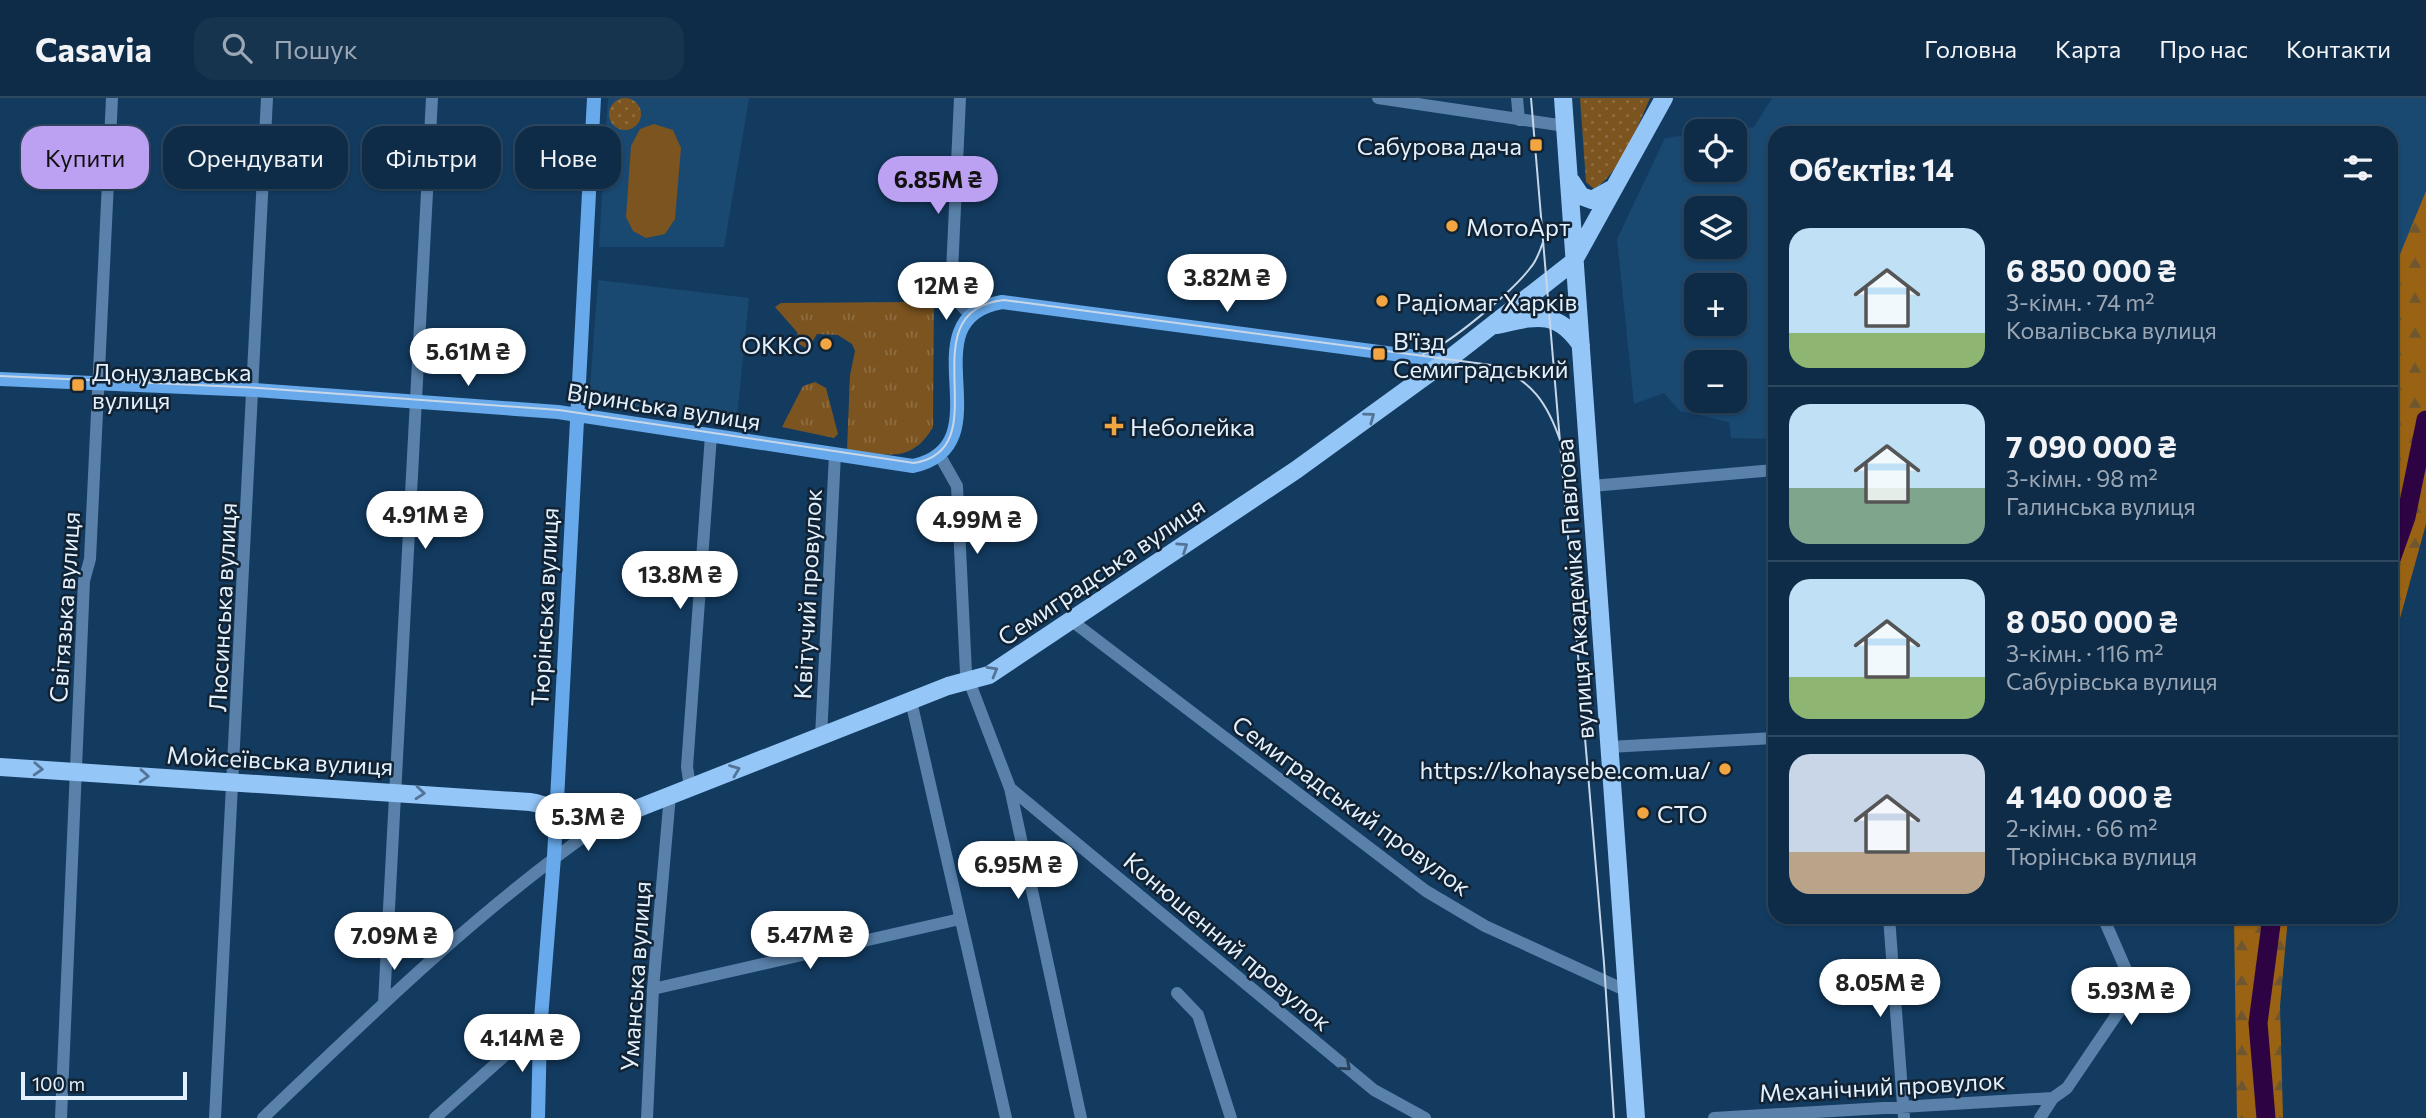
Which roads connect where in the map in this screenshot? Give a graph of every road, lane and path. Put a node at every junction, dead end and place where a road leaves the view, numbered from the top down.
1 (112, 98) edge
2 (267, 98) edge
3 (432, 98) edge
4 (594, 98) edge
5 (960, 98) edge
6 (1378, 98) edge
7 (1517, 98) edge
8 (1563, 98) edge
9 (1664, 98) edge
10 (1519, 120) junction
11 (1565, 126) junction
12 (1571, 181) junction
13 (1614, 187) junction
14 (1573, 262) junction
15 (971, 316) junction
16 (1493, 326) junction
17 (1581, 345) junction
18 (1447, 361) junction
19 (0, 379) edge
20 (96, 383) junction
21 (254, 390) junction
22 (418, 402) junction
23 (578, 415) junction
24 (711, 435) junction
25 (835, 454) junction
26 (940, 456) junction
27 (1768, 471) edge
28 (1592, 486) junction
29 (1072, 621) junction
30 (968, 682) junction
31 (911, 701) junction
32 (821, 737) junction
33 (1768, 738) edge
34 (1609, 747) junction
35 (0, 767) edge
36 (76, 771) junction
37 (235, 783) junction
38 (690, 787) junction
39 (1010, 788) junction
40 (394, 791) junction
41 (670, 795) junction
42 (556, 811) junction
43 (603, 822) junction
44 (554, 857) junction
45 (960, 919) junction
46 (1890, 924) edge
47 (2107, 924) edge
48 (653, 989) junction
49 (1627, 991) junction
50 (1177, 993) dead end
51 (384, 1003) junction
52 (540, 1031) junction
53 (2053, 1098) junction
54 (1903, 1104) junction
55 (61, 1118) edge
56 (215, 1118) edge
57 (263, 1118) edge
58 (435, 1118) edge
59 (538, 1118) edge
60 (647, 1118) edge
61 (1006, 1118) edge
62 (1081, 1118) edge
63 (1231, 1118) edge
64 (1425, 1118) edge
65 (1636, 1118) edge
66 (1714, 1118) edge
67 (1905, 1118) edge
68 (2040, 1118) edge

1 - 20 street, Світязька вулиця
2 - 21 street, Люсинська вулиця
3 - 22 street
4 - 23 main road, Тюрінська вулиця
5 - 15 street
6 - 10 street
7 - 10 street
8 - 11 main road, вулиця Академіка Павлова
9 - 13 main road
10 - 11 street
11 - 12 main road, вулиця Академіка Павлова
12 - 13 main road
12 - 14 main road, вулиця Академіка Павлова
13 - 14 main road
14 - 16 main road, Семиградська вулиця
14 - 17 main road, вулиця Академіка Павлова
15 - 18 main road
15 - 26 main road
16 - 17 main road
16 - 18 main road, Семиградська вулиця
17 - 28 main road, вулиця Академіка Павлова
29 -> 18 main road, Семиградська вулиця
19 - 20 main road, Віринська вулиця
20 - 21 main road, Віринська вулиця
20 - 36 street, Світязька вулиця
21 - 22 main road, Віринська вулиця
21 - 37 street, Люсинська вулиця
22 - 23 main road, Віринська вулиця
22 - 40 street
23 - 24 main road, Віринська вулиця
23 - 42 main road, Тюрінська вулиця
24 - 25 main road, Віринська вулиця
24 - 38 street
25 - 26 main road, Віринська вулиця
25 - 32 street, Квітучий провулок
26 - 30 street
27 - 28 street
28 - 34 main road, вулиця Академіка Павлова
30 -> 29 main road, Семиградська вулиця
29 - 49 street, Семиградський провулок
30 - 31 main road, Семиградська вулиця
30 - 39 street
31 - 32 main road, Семиградська вулиця
31 - 45 street
38 -> 32 main road, Семиградська вулиця
33 - 34 street
34 - 49 main road, вулиця Академіка Павлова
35 -> 36 main road, Мойсеївська вулиця
36 -> 37 main road, Мойсеївська вулиця
36 - 55 street, Світязька вулиця
37 - 40 main road, Мойсеївська вулиця
37 - 56 street, Люсинська вулиця
38 - 41 main road, Семиградська вулиця
39 - 62 street
39 -> 64 street, Конюшенний провулок
40 -> 42 main road, Мойсеївська вулиця
40 - 51 street
41 - 43 main road, Семиградська вулиця
41 - 48 street, Уманська вулиця
42 - 43 main road, Семиградська вулиця
42 - 44 main road, Тюрінська вулиця
43 - 44 street, Семиградська вулиця
44 - 51 street, Семиградська вулиця
44 - 52 main road, Тюрінська вулиця
45 - 48 street
45 - 61 street
46 - 54 street
47 - 53 street
48 - 60 street, Уманська вулиця
49 - 65 main road, вулиця Академіка Павлова
50 - 63 street
51 - 57 street, Семиградська вулиця
52 - 58 street
52 - 59 main road, Тюрінська вулиця
53 - 54 street, Механічний провулок
53 - 68 street
54 - 66 street, Механічний провулок
54 - 67 street

